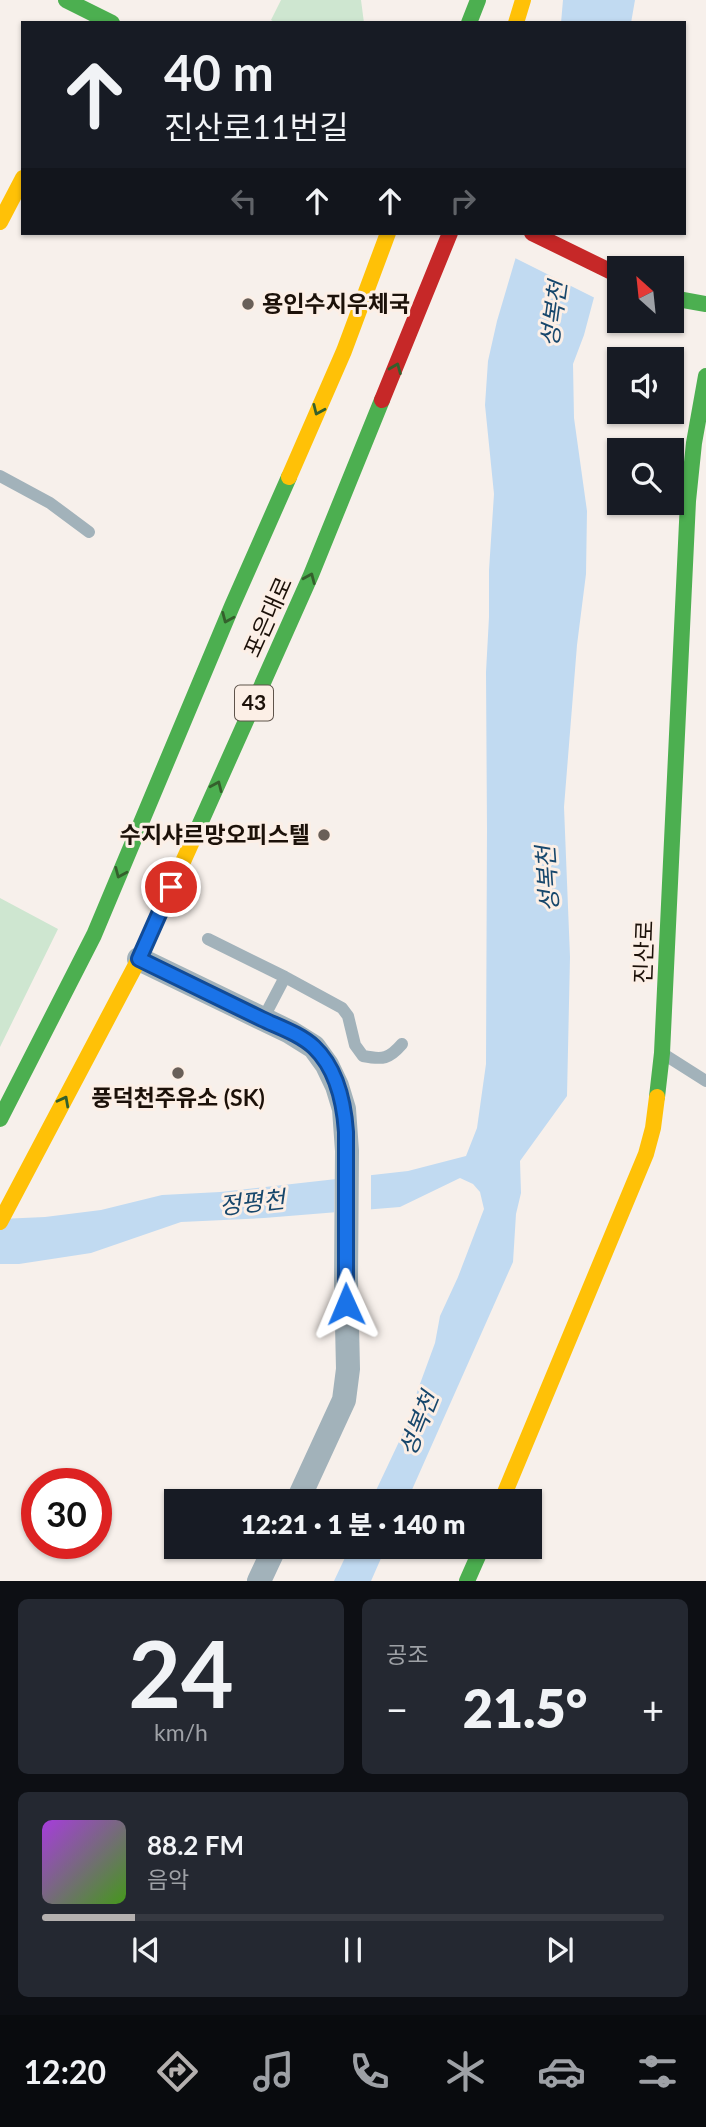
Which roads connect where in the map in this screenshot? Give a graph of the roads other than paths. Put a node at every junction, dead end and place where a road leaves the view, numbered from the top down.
1 (66, 0) edge
2 (478, 0) edge
3 (523, 0) edge
4 (106, 21) edge
5 (470, 21) edge
6 (517, 21) edge
7 (21, 182) edge
8 (0, 222) edge
9 (387, 235) edge
10 (449, 235) edge
11 (536, 235) edge
12 (607, 270) edge
13 (684, 300) edge
14 (706, 303) edge
15 (706, 376) edge
16 (0, 476) edge
17 (89, 532) dead end
18 (208, 939) dead end
19 (139, 959) junction
20 (285, 977) junction
21 (263, 1019) junction
22 (402, 1044) dead end
23 (662, 1053) junction
24 (706, 1081) edge
25 (0, 1119) edge
26 (0, 1222) edge
27 (303, 1489) edge
28 (505, 1489) edge
29 (270, 1559) edge
30 (477, 1559) edge
31 (260, 1581) edge
32 (467, 1581) edge

1 - 4 main road
2 - 5 main road
3 - 6 main road
7 - 8 main road
9 -> 25 main road, 포은대로 / 43
19 -> 10 main road, 포은대로 / 43
11 - 12 main road
13 - 14 main road
15 - 23 main road, 진산로
16 - 17 lane
18 - 20 lane
19 - 21 street
26 -> 19 main road, 포은대로 / 43
20 - 21 lane
20 - 22 lane
21 - 27 street
23 - 24 lane
23 - 28 main road, 진산로
29 - 31 street
30 - 32 main road

